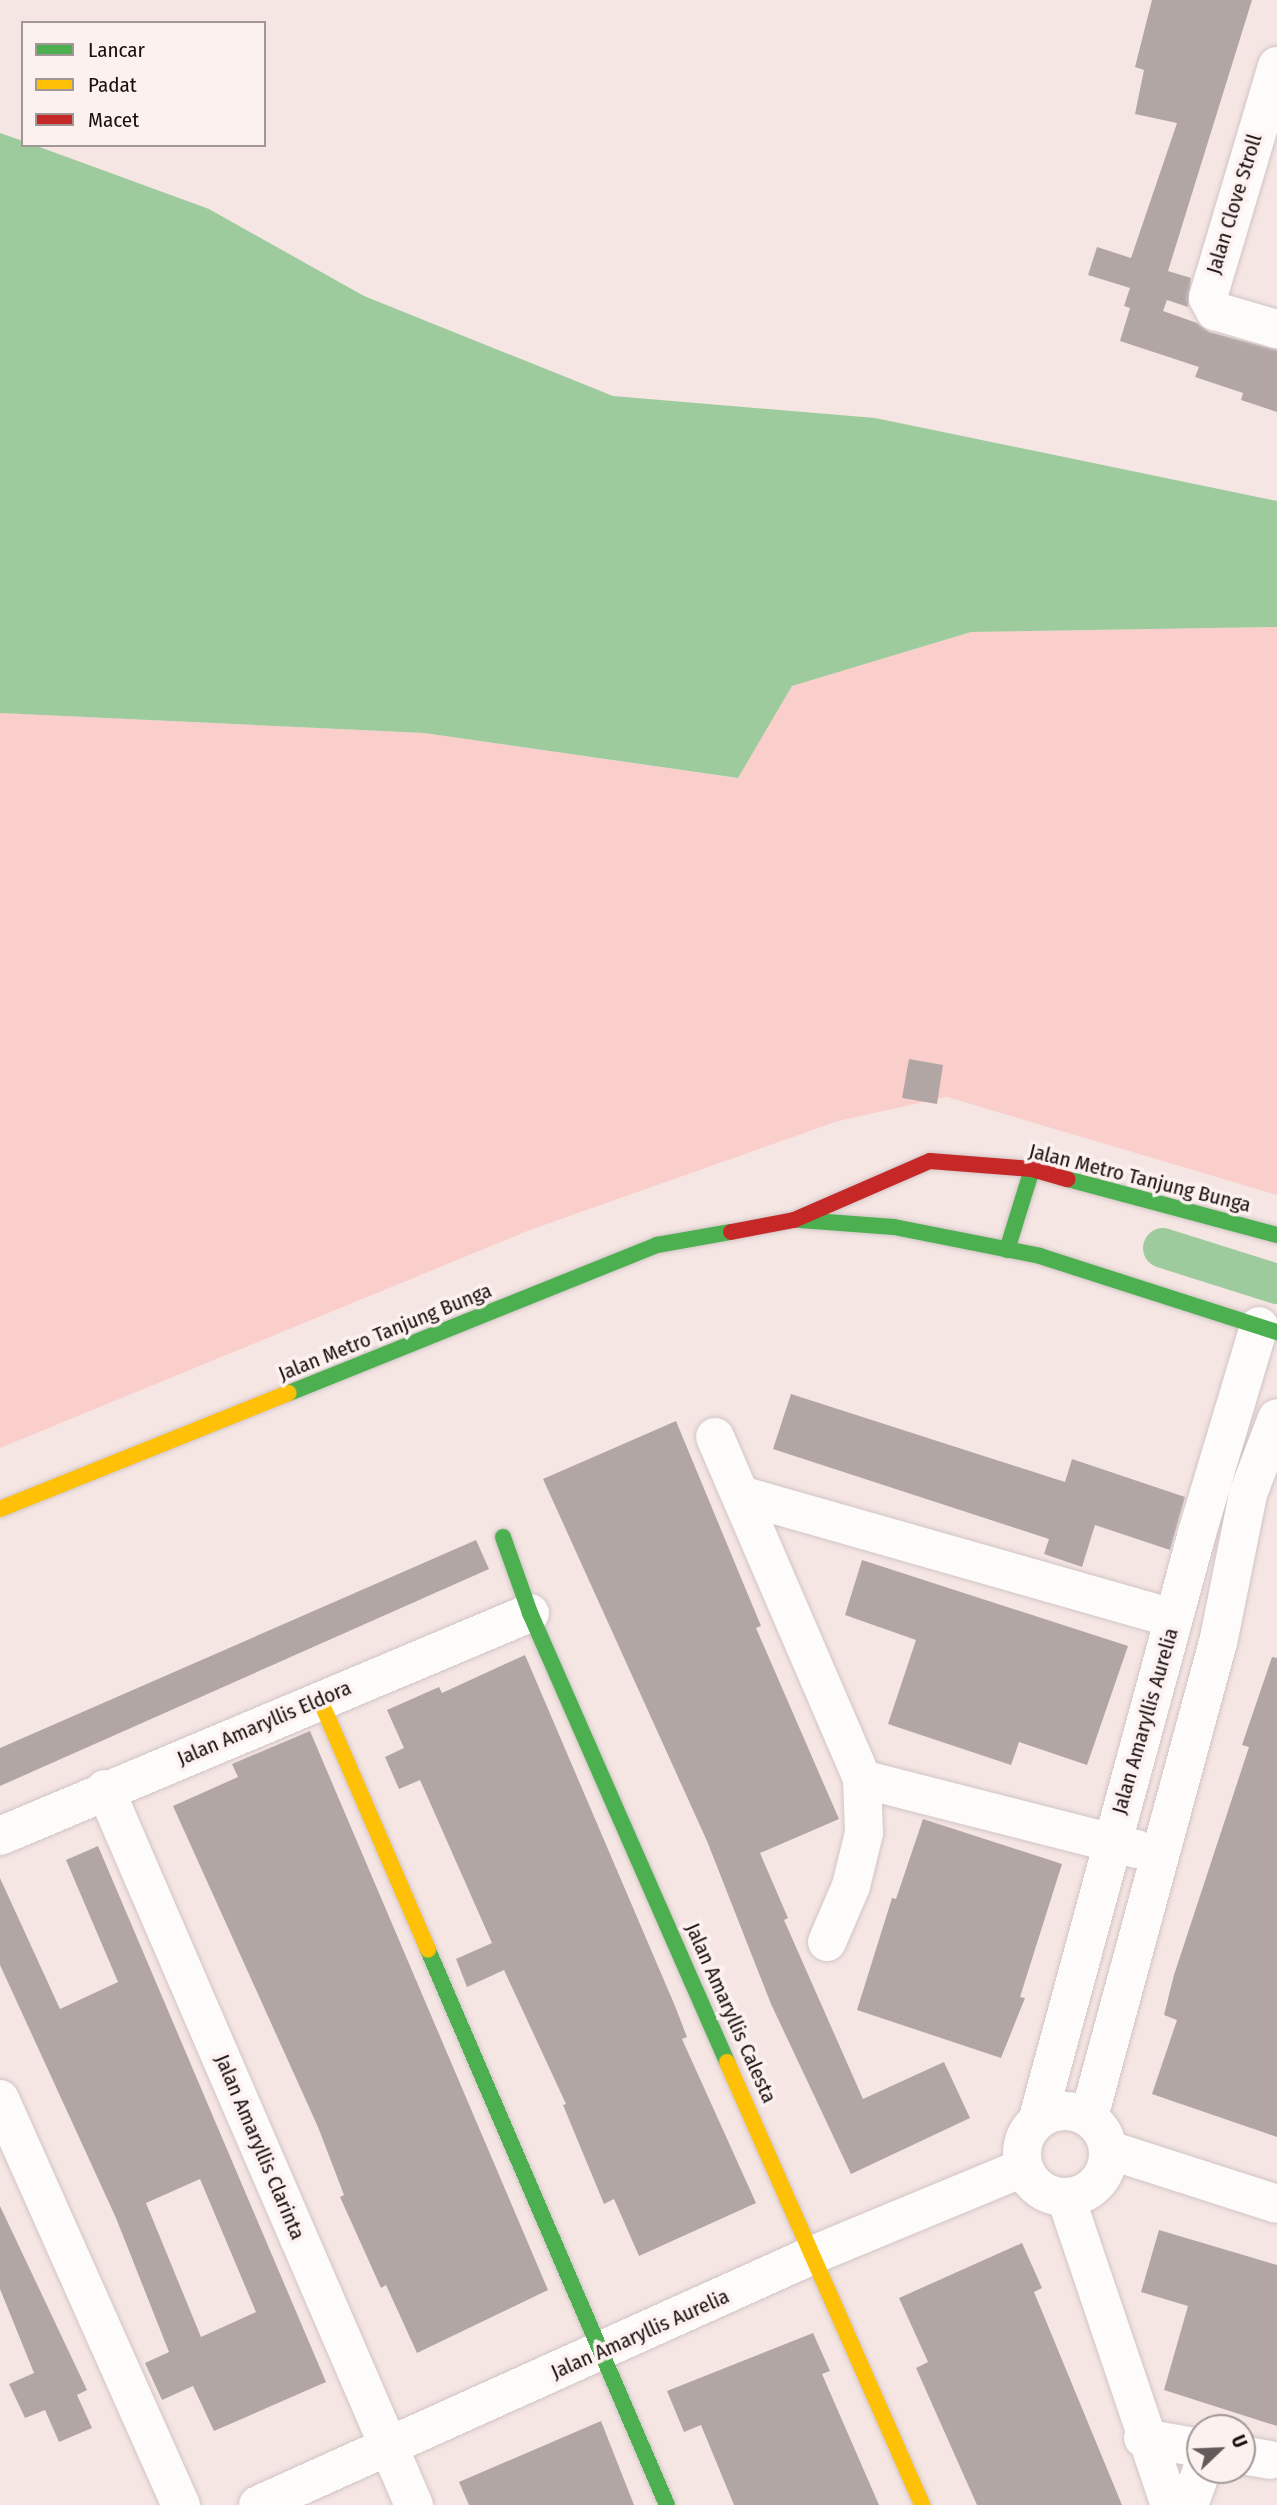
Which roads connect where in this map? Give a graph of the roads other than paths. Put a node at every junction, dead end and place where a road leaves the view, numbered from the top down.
1 (1277, 66) edge
2 (1277, 328) edge
3 (1032, 1169) junction
4 (794, 1220) junction
5 (1277, 1235) edge
6 (1007, 1250) junction
7 (1268, 1329) edge
8 (1277, 1418) edge
9 (715, 1437) dead end
10 (1213, 1477) junction
11 (1250, 1488) junction
12 (744, 1496) junction
13 (0, 1509) edge
14 (503, 1537) dead end
15 (530, 1613) junction
16 (1173, 1618) junction
17 (320, 1700) junction
18 (862, 1779) junction
19 (105, 1789) junction
20 (0, 1836) edge
21 (1111, 1842) junction
22 (1162, 1857) junction
23 (827, 1942) dead end
24 (0, 2099) edge
25 (1090, 2117) junction
26 (1038, 2118) junction
27 (1109, 2150) junction
28 (1023, 2168) junction
29 (1066, 2198) junction
30 (1277, 2204) edge
31 (816, 2254) junction
32 (602, 2353) junction
33 (1143, 2438) junction
34 (389, 2446) junction
35 (1186, 2446) edge
36 (1197, 2484) edge
37 (181, 2505) edge
38 (258, 2505) edge
39 (414, 2505) edge
40 (667, 2505) edge
41 (922, 2505) edge
42 (1170, 2505) edge
43 (1189, 2505) edge

1 - 2 street, Jalan Clove Stroll
3 - 4 street, Jalan Metro Tanjung Bunga
3 - 5 street, Jalan Metro Tanjung Bunga
3 - 6 street
4 - 6 street, Jalan Metro Tanjung Bunga
4 - 13 street, Jalan Metro Tanjung Bunga
6 - 7 street, Jalan Metro Tanjung Bunga
7 - 10 street, Jalan Amaryllis Aurelia
8 - 11 street
9 - 12 street
10 - 11 street
10 - 16 street, Jalan Amaryllis Aurelia
11 - 22 street
12 - 16 street
12 - 18 street
14 - 15 street, Jalan Amaryllis Calesta
15 - 17 street, Jalan Amaryllis Eldora
15 - 31 street, Jalan Amaryllis Calesta
16 - 21 street, Jalan Amaryllis Aurelia
17 - 19 street, Jalan Amaryllis Eldora
17 - 32 street
18 - 21 street
18 - 23 street
19 - 20 street, Jalan Amaryllis Eldora
19 - 34 street, Jalan Amaryllis Clarinta
21 - 22 street
21 - 26 street, Jalan Amaryllis Aurelia
22 - 25 street
24 - 37 street
25 - 26 street
25 - 27 street
26 - 28 street
27 - 29 street
27 - 30 street
28 - 29 street
28 - 31 street, Jalan Amaryllis Aurelia
29 - 33 street
31 - 32 street, Jalan Amaryllis Aurelia
31 - 41 street, Jalan Amaryllis Calesta
32 - 34 street, Jalan Amaryllis Aurelia
32 - 40 street
33 - 35 street
33 - 42 street
34 - 38 street, Jalan Amaryllis Aurelia
34 - 39 street, Jalan Amaryllis Clarinta
36 - 43 street

